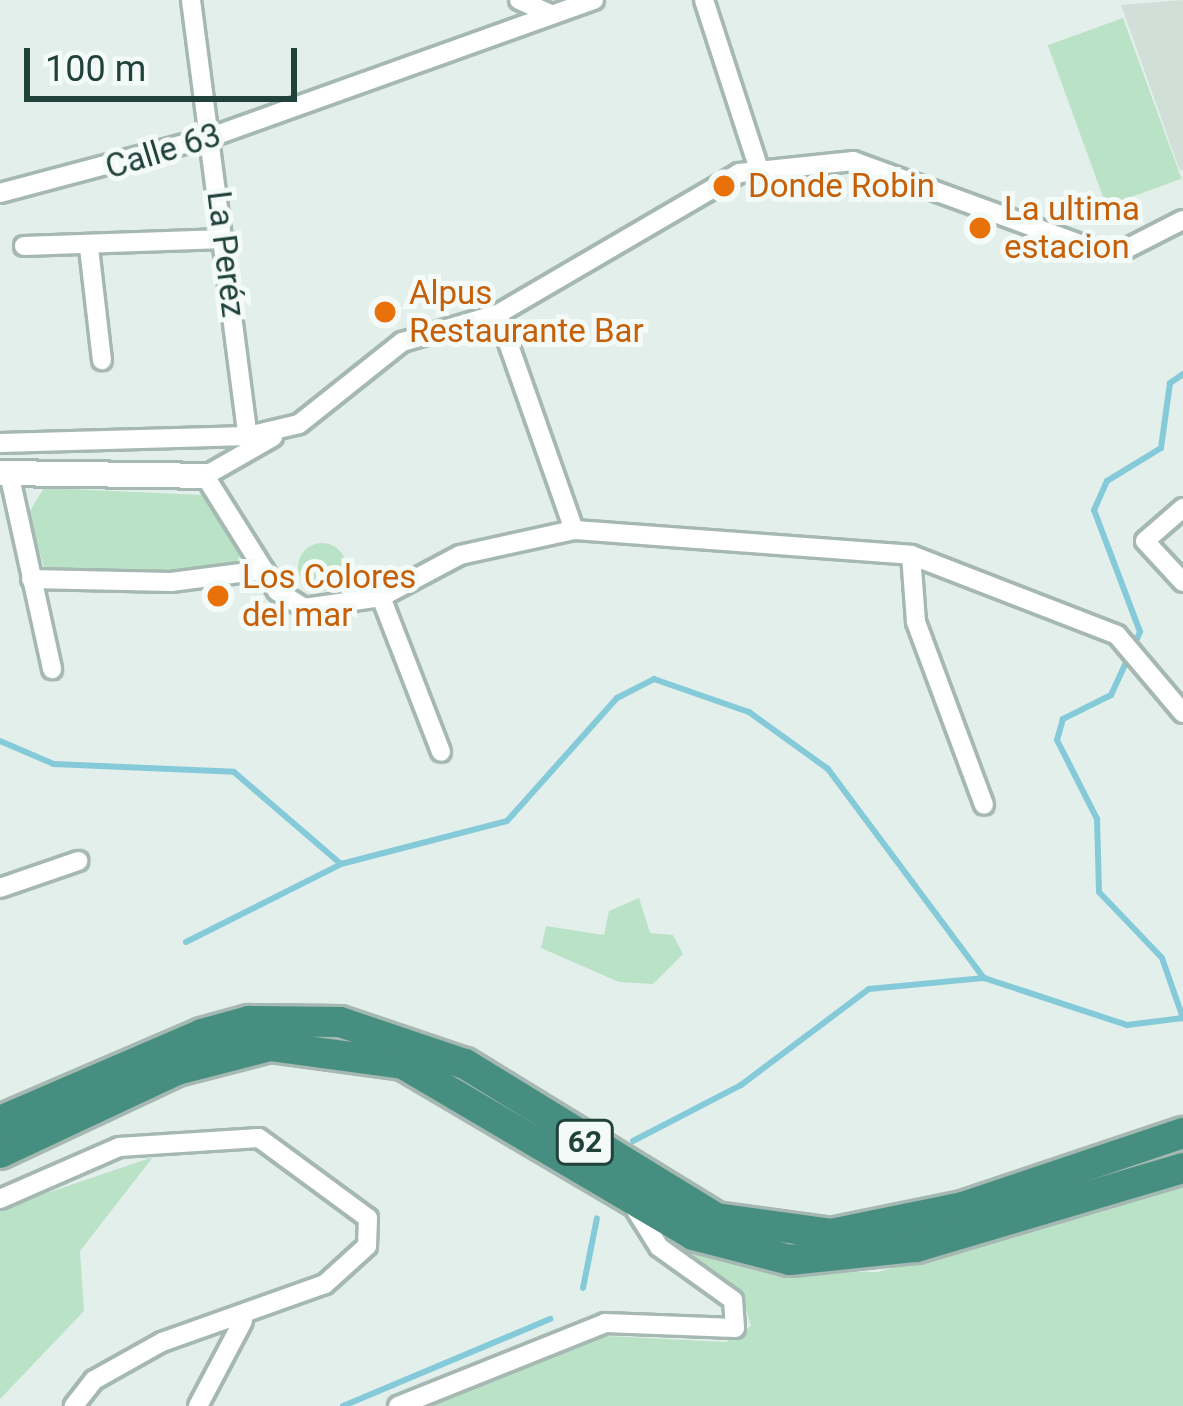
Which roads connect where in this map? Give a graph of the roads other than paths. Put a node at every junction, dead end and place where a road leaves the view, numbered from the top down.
1 (191, 0) edge
2 (519, 0) edge
3 (594, 0) edge
4 (704, 0) edge
5 (552, 15) junction
6 (211, 137) junction
7 (759, 169) junction
8 (0, 193) edge
9 (1183, 220) edge
10 (224, 239) junction
11 (25, 246) dead end
12 (89, 248) junction
13 (498, 314) junction
14 (102, 360) dead end
15 (299, 424) junction
16 (248, 436) junction
17 (0, 443) edge
18 (120, 443) junction
19 (4, 473) edge
20 (206, 476) junction
21 (120, 477) junction
22 (1183, 508) edge
23 (574, 530) junction
24 (911, 554) junction
25 (264, 570) junction
26 (31, 579) junction
27 (1183, 582) edge
28 (381, 597) junction
29 (52, 669) dead end
30 (1183, 712) edge
31 (441, 752) dead end
32 (984, 805) dead end
33 (78, 861) dead end
34 (0, 888) edge
35 (0, 1121) edge
36 (1183, 1133) edge
37 (0, 1153) edge
38 (1183, 1168) edge
39 (0, 1199) edge
40 (631, 1200) junction
41 (243, 1322) junction
42 (74, 1406) edge
43 (198, 1406) edge
44 (398, 1406) edge

1 - 6 street, La Peréz
2 - 5 street
3 - 5 street, Calle 63
4 - 7 street
5 - 6 street, Calle 63
6 - 8 street, Calle 63
6 - 10 street, La Peréz
7 - 9 street
7 - 13 street
10 - 12 street
10 - 16 street, La Peréz
11 - 12 street
12 - 14 street
13 - 15 street
13 - 23 street
15 - 16 street
15 - 20 street
16 - 18 street
17 - 18 street
18 - 21 street
19 - 21 street
19 - 26 street
20 - 21 street
20 - 25 street
22 - 27 street
23 - 24 street
23 - 28 street
24 - 30 street
24 - 32 street
25 - 26 street
25 - 28 street
26 - 29 street
28 - 31 street
33 - 34 street
35 - 36 highway, 62
37 - 40 highway, 62
38 - 40 highway, 62
39 - 41 street
40 - 44 street
41 - 42 street
41 - 43 street

